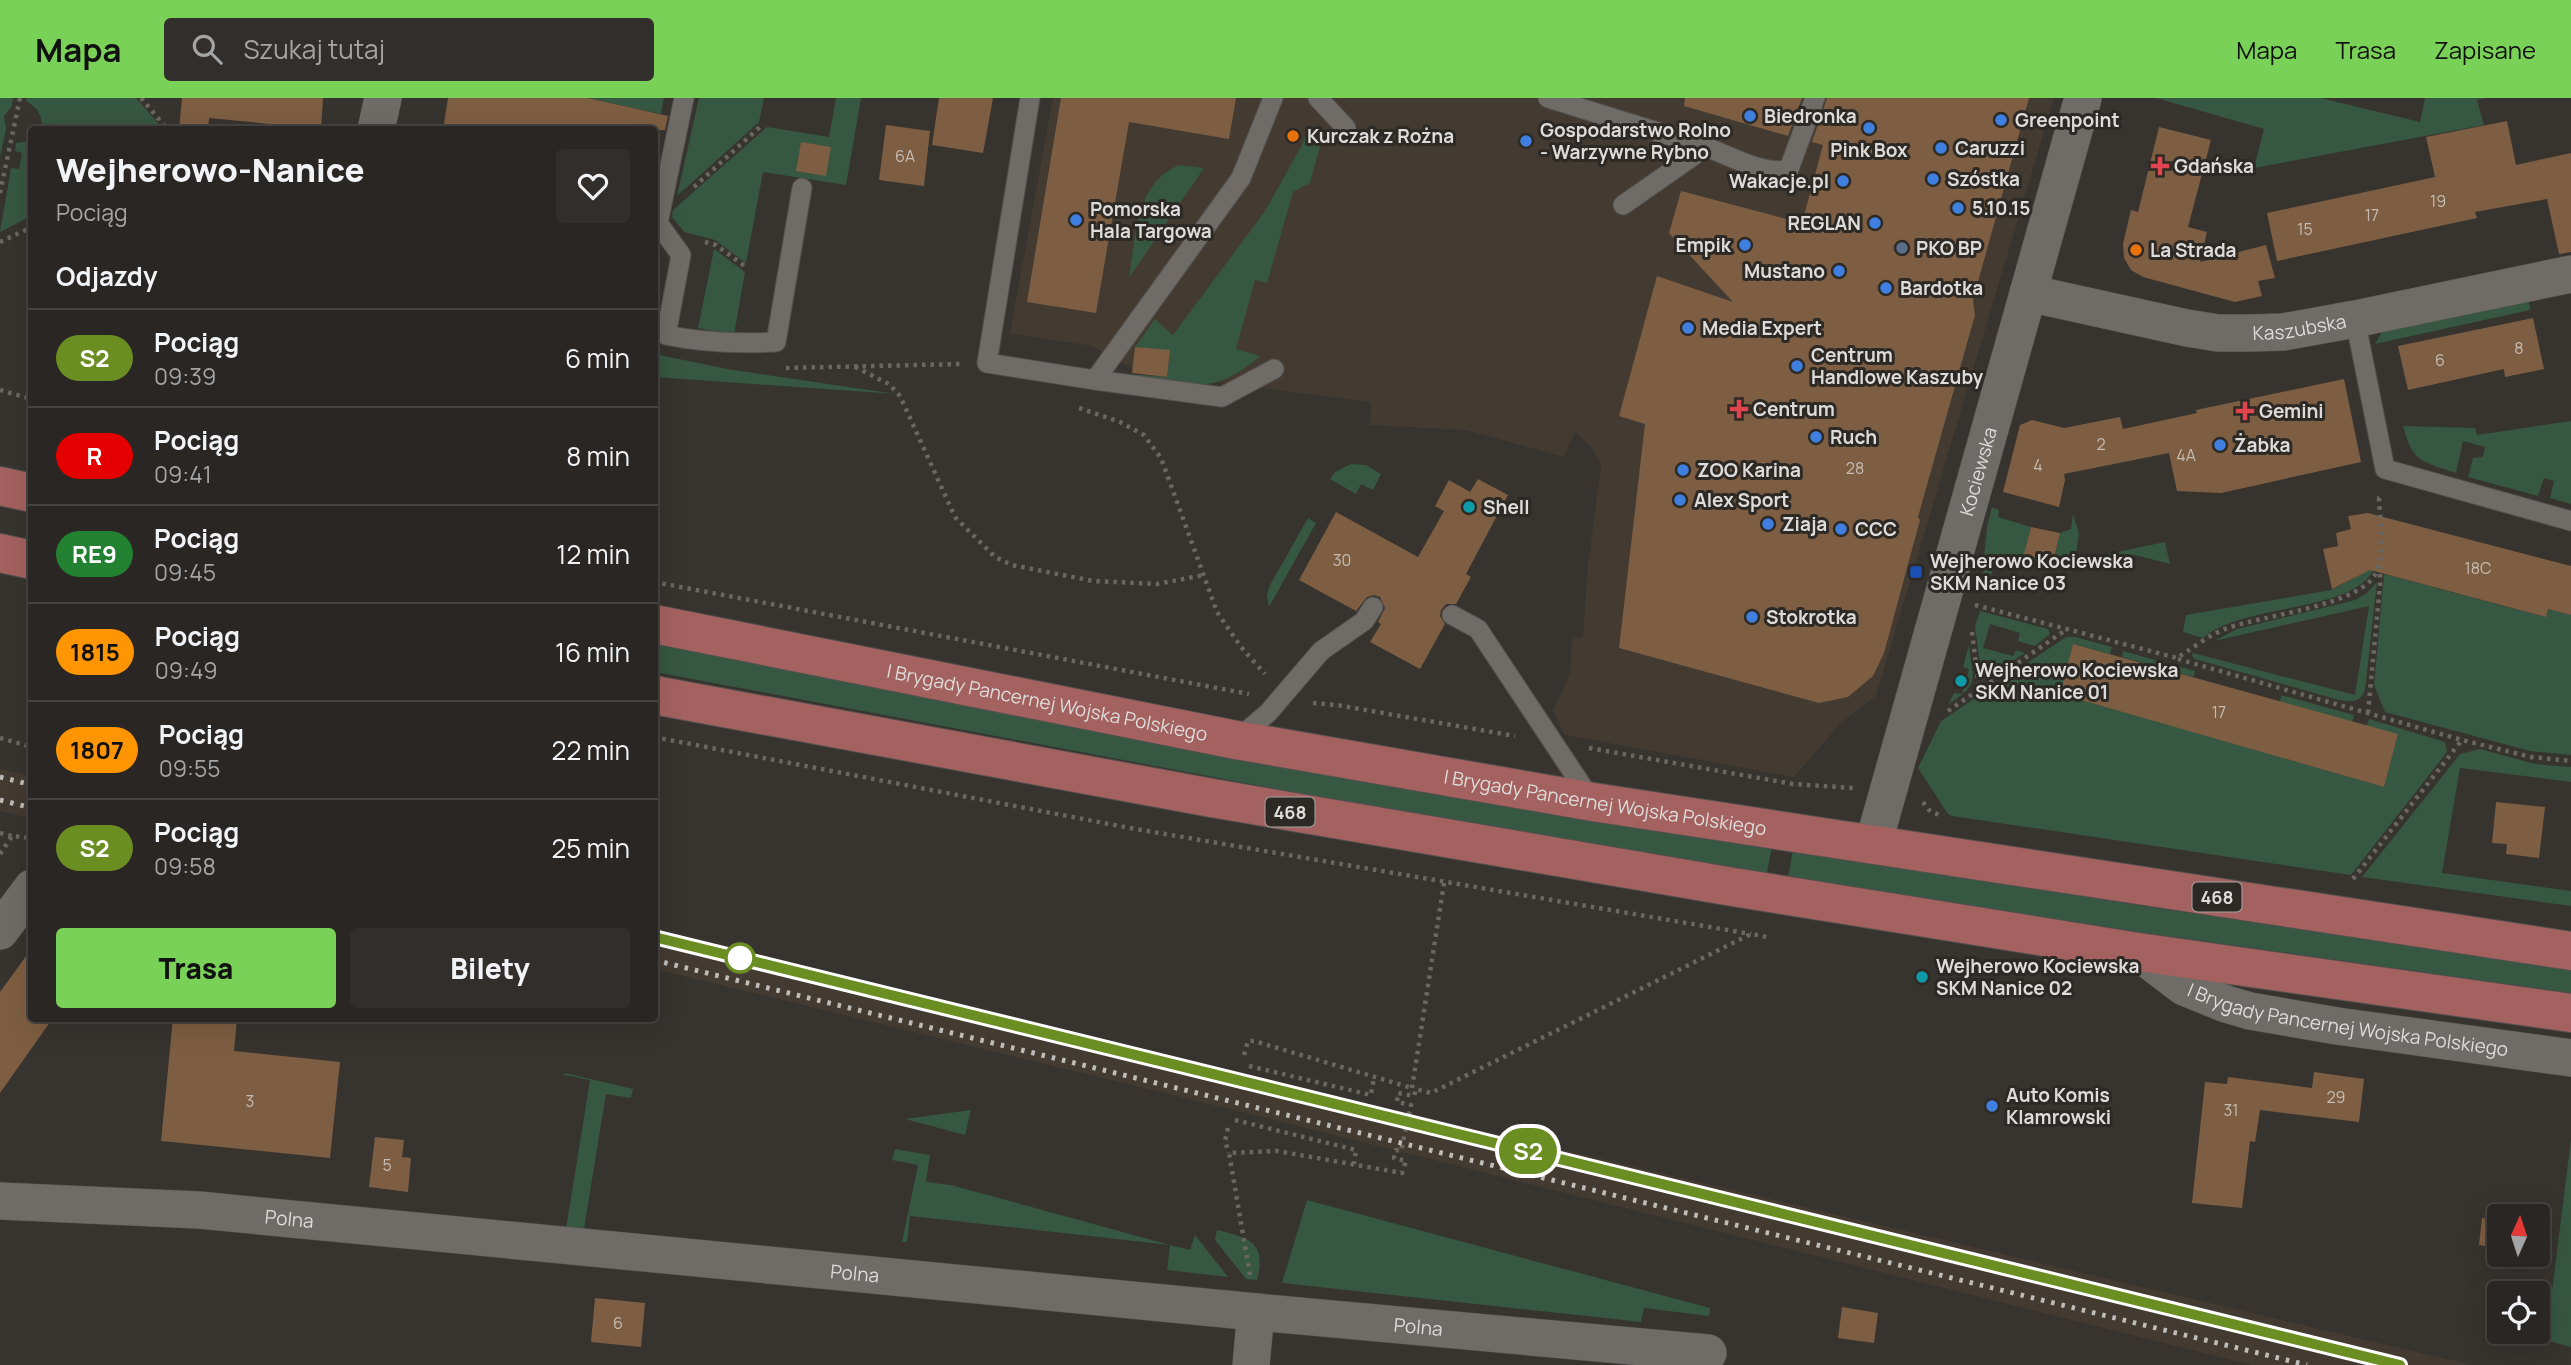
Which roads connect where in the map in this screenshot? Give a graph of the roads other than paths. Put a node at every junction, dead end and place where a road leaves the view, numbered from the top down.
1 (383, 98) edge
2 (684, 98) edge
3 (1030, 98) edge
4 (1273, 98) edge
5 (1318, 98) edge
6 (1815, 98) edge
7 (2083, 98) edge
8 (1555, 99) edge
9 (377, 126) edge
10 (1346, 128) dead end
11 (1706, 147) junction
12 (802, 188) dead end
13 (1623, 205) dead end
14 (2571, 274) edge
15 (2028, 293) junction
16 (2355, 319) junction
17 (1274, 369) dead end
18 (1095, 380) junction
19 (0, 486) edge
20 (28, 492) edge
21 (2571, 521) edge
22 (0, 553) edge
23 (28, 559) edge
24 (1373, 607) dead end
25 (1452, 615) dead end
26 (658, 625) edge
27 (658, 696) edge
28 (1236, 740) junction
29 (1593, 802) junction
30 (1873, 845) junction
31 (28, 893) edge
32 (0, 931) edge
33 (2567, 948) edge
34 (2138, 952) junction
35 (2571, 1013) edge
36 (2571, 1058) edge
37 (0, 1201) edge
38 (1256, 1312) junction
39 (1708, 1353) dead end
40 (1251, 1365) edge

1 - 9 street
2 - 12 lane
3 - 18 lane
4 - 18 lane
5 - 10 lane
6 - 11 lane
7 - 15 street, Kociewska
8 - 11 lane
11 - 13 lane
14 - 16 street, Kaszubska
15 - 16 street, Kaszubska
15 - 30 street, Kociewska
16 - 21 lane
17 - 18 lane
19 - 20 main road
22 - 23 main road
24 - 28 lane
25 - 29 lane
26 - 28 main road, I Brygady Pancernej Wojska Polskiego / 468
27 - 34 main road, I Brygady Pancernej Wojska Polskiego / 468
28 - 29 main road, I Brygady Pancernej Wojska Polskiego / 468
29 - 30 main road, I Brygady Pancernej Wojska Polskiego / 468
30 - 33 main road, I Brygady Pancernej Wojska Polskiego / 468
31 - 32 street
34 - 35 main road, I Brygady Pancernej Wojska Polskiego / 468
34 - 36 street, I Brygady Pancernej Wojska Polskiego
37 - 38 street, Polna
38 - 39 street, Polna
38 - 40 street

